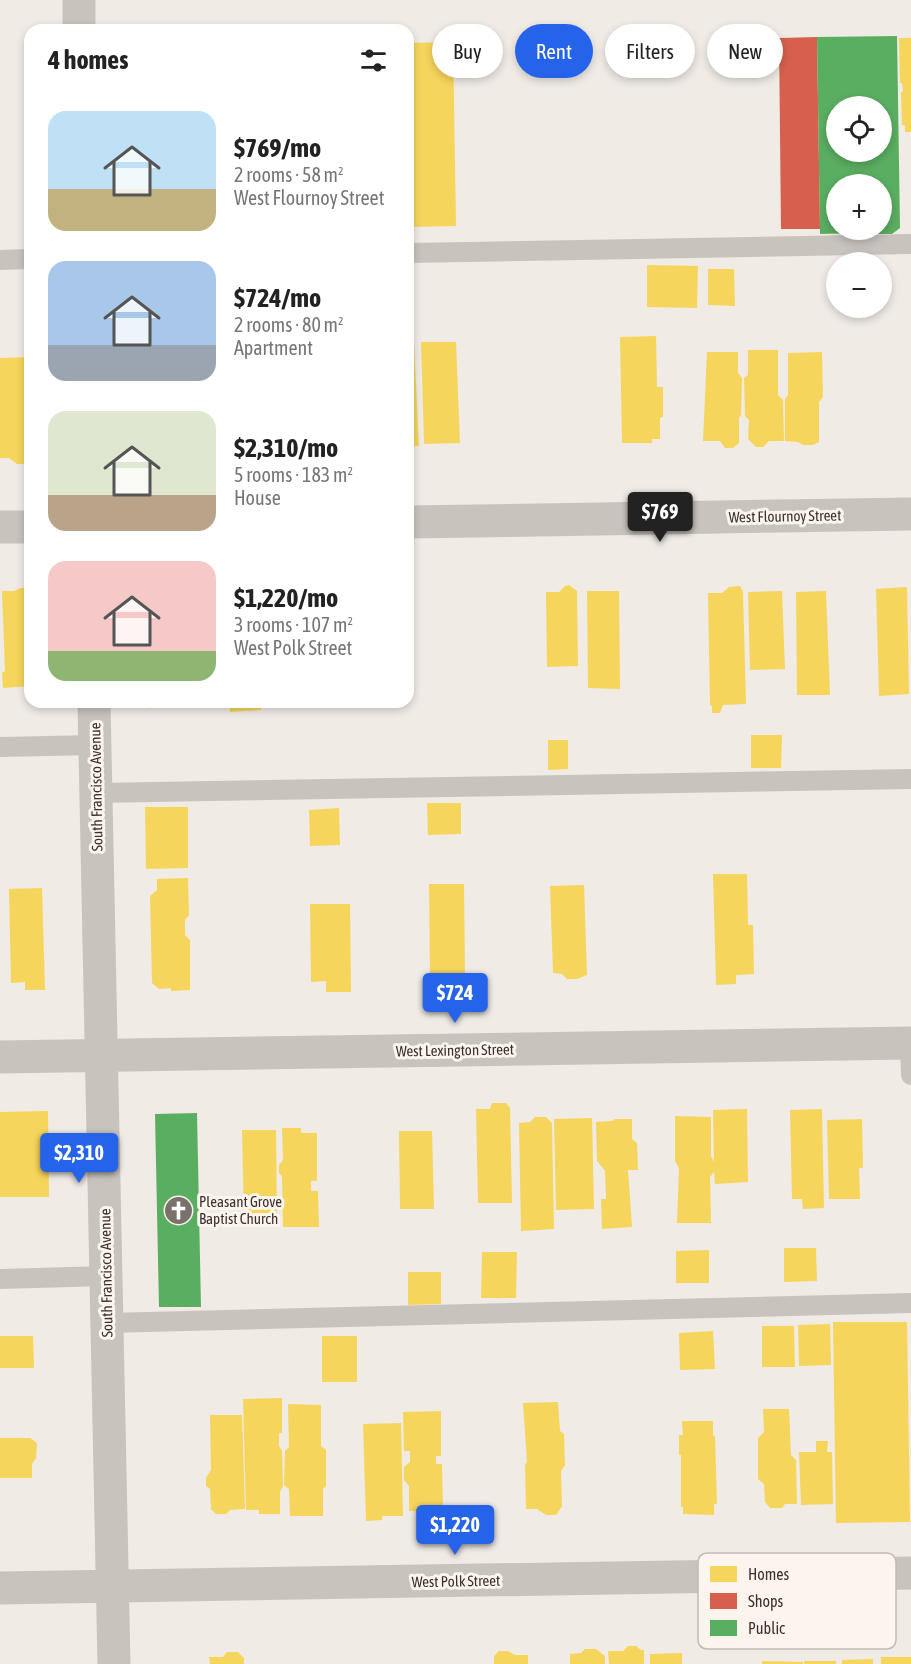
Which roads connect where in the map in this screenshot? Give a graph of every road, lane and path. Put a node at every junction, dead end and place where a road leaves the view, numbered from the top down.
1 (79, 0) edge
2 (79, 24) edge
3 (911, 244) edge
4 (414, 253) edge
5 (24, 259) edge
6 (0, 260) edge
7 (911, 514) edge
8 (414, 522) edge
9 (0, 527) edge
10 (24, 527) edge
11 (94, 708) edge
12 (95, 745) junction
13 (0, 747) edge
14 (911, 779) edge
15 (96, 793) junction
16 (911, 1043) edge
17 (101, 1055) junction
18 (0, 1057) edge
19 (911, 1075) edge
20 (106, 1276) junction
21 (0, 1279) edge
22 (911, 1303) edge
23 (107, 1323) junction
24 (896, 1574) edge
25 (911, 1574) edge
26 (698, 1577) edge
27 (113, 1587) junction
28 (0, 1588) edge
29 (114, 1664) edge

1 - 2 street
3 - 4 lane
5 - 6 lane
7 - 8 street, West Flournoy Street
9 - 10 street
11 - 12 street, South Francisco Avenue
12 - 13 lane
12 - 15 street, South Francisco Avenue
14 - 15 lane
15 - 17 street, South Francisco Avenue
16 - 17 street, West Lexington Street
16 - 19 lane
17 - 18 street, West Lexington Street
17 - 20 street, South Francisco Avenue
20 - 21 lane
20 - 23 street, South Francisco Avenue
22 - 23 lane
23 - 27 street, South Francisco Avenue
24 - 25 street, West Polk Street
26 - 27 street, West Polk Street
27 - 28 street, West Polk Street
27 - 29 street, South Francisco Avenue

